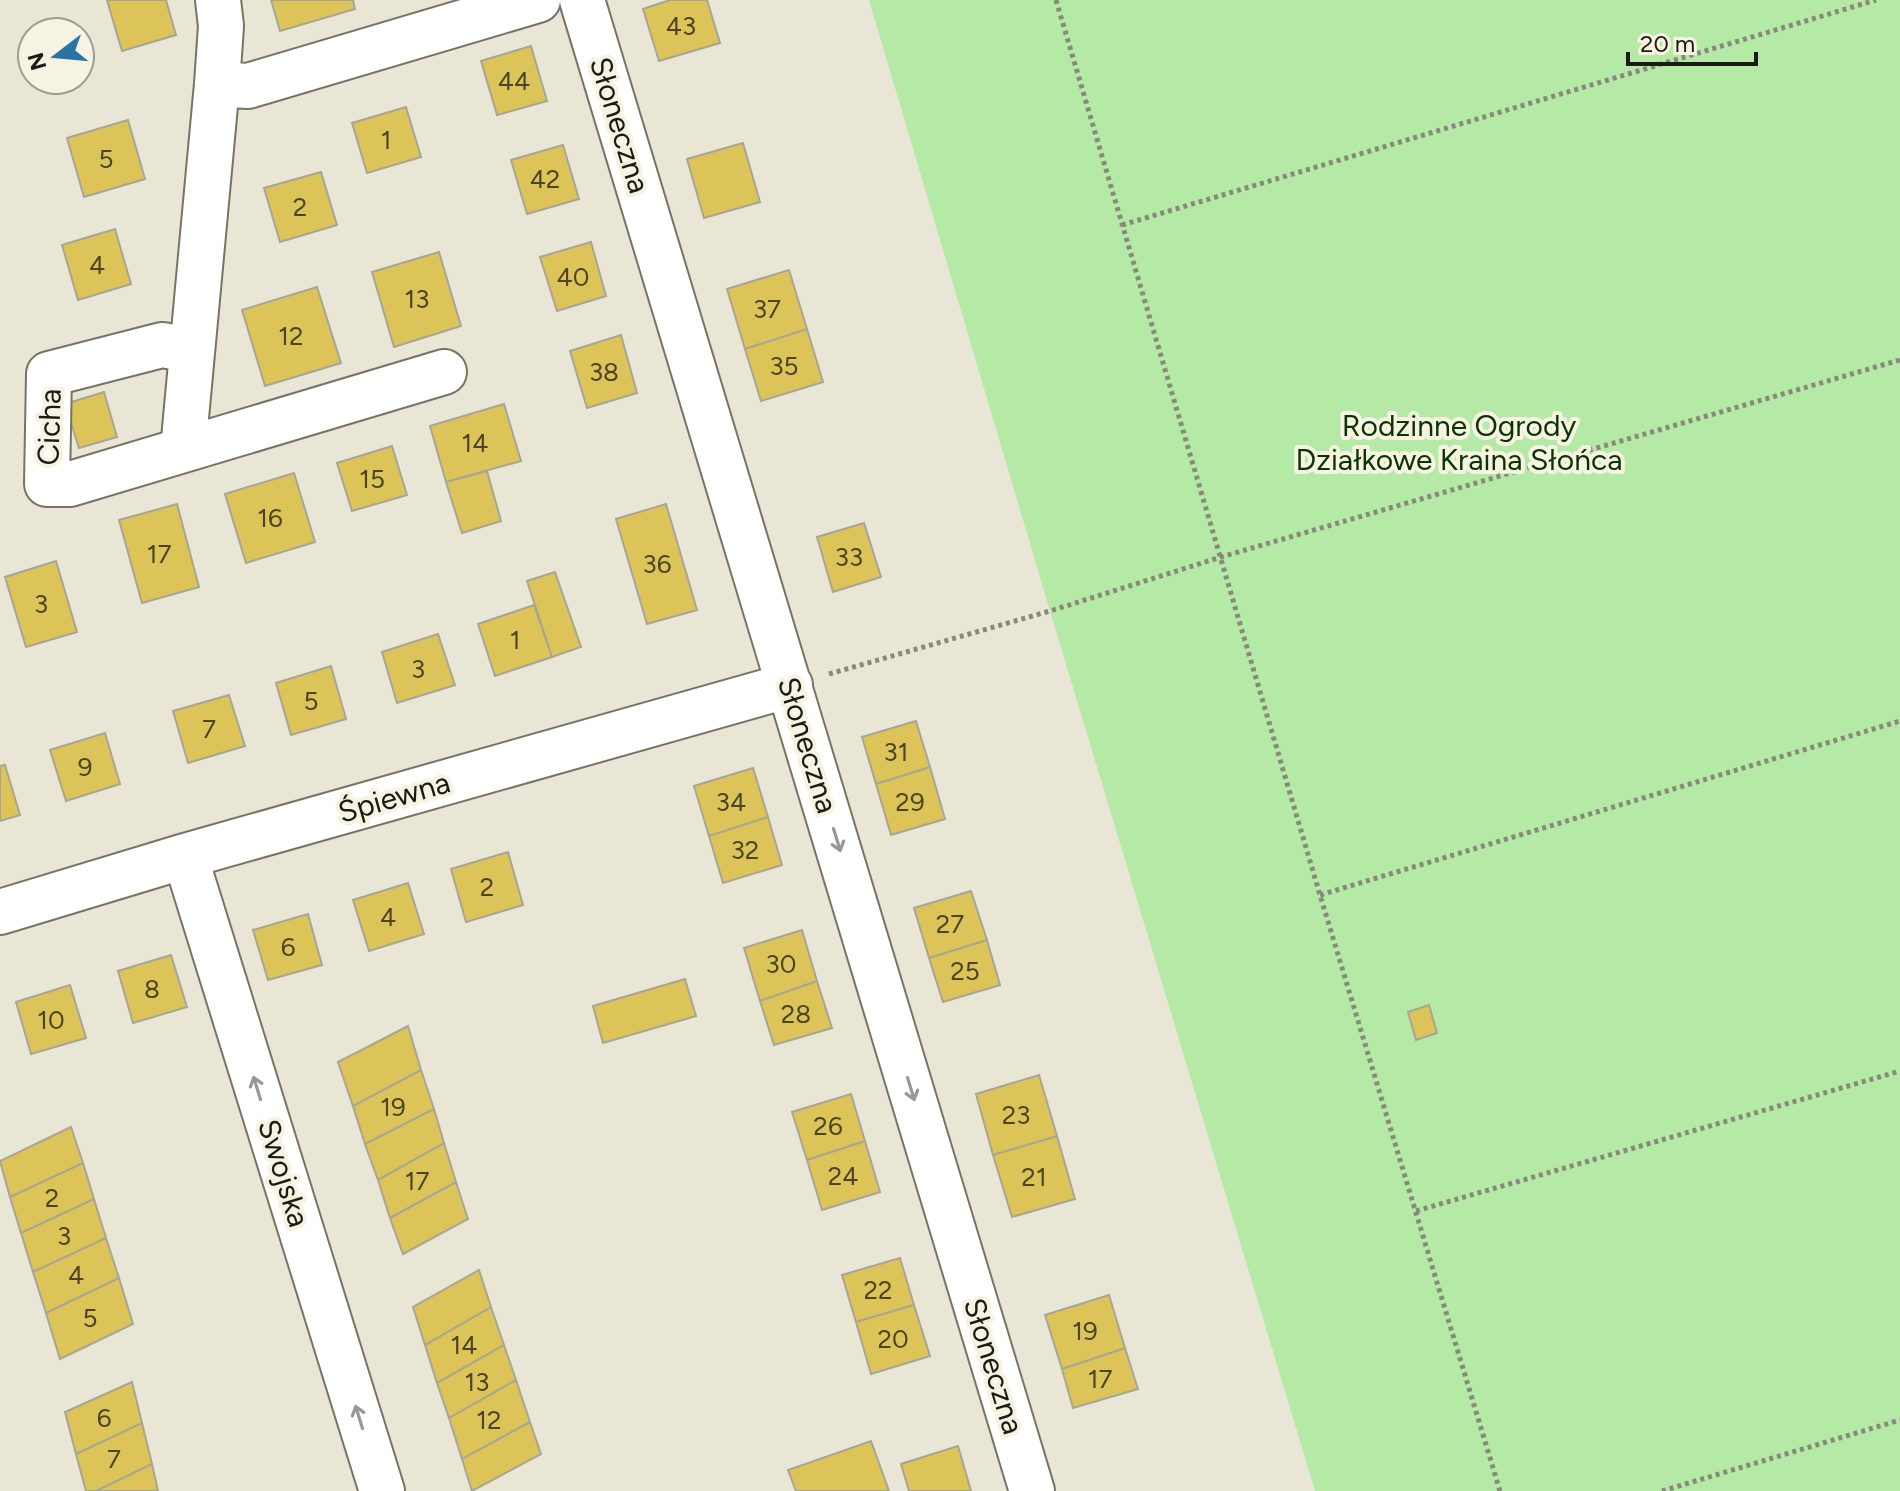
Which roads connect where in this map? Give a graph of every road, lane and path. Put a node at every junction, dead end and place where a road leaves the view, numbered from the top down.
1 (218, 0) edge
2 (538, 0) edge
3 (582, 0) edge
4 (1056, 0) edge
5 (1876, 0) edge
6 (217, 84) junction
7 (1122, 225) junction
8 (192, 350) junction
9 (1900, 360) edge
10 (444, 372) dead end
11 (183, 450) junction
12 (1221, 557) junction
13 (790, 685) junction
14 (1900, 721) edge
15 (185, 856) junction
16 (1320, 895) junction
17 (0, 912) edge
18 (1900, 1071) edge
19 (1416, 1211) junction
20 (1900, 1420) edge
21 (382, 1491) edge
22 (1032, 1491) edge
23 (1500, 1491) edge
24 (1662, 1491) edge

1 - 6 street
2 - 6 street
3 - 13 street, Słoneczna
4 - 7 path
5 - 7 path
6 - 8 street
7 - 12 path
8 - 11 street
8 - 11 street, Cicha
9 - 12 path
10 - 11 street, Cicha
12 - 13 path
12 - 16 path
13 - 15 street, Śpiewna
13 -> 22 street, Słoneczna
14 - 16 path
15 - 17 street, Śpiewna
21 -> 15 street, Swojska
16 - 19 path
18 - 19 path
19 - 23 path
20 - 24 path

